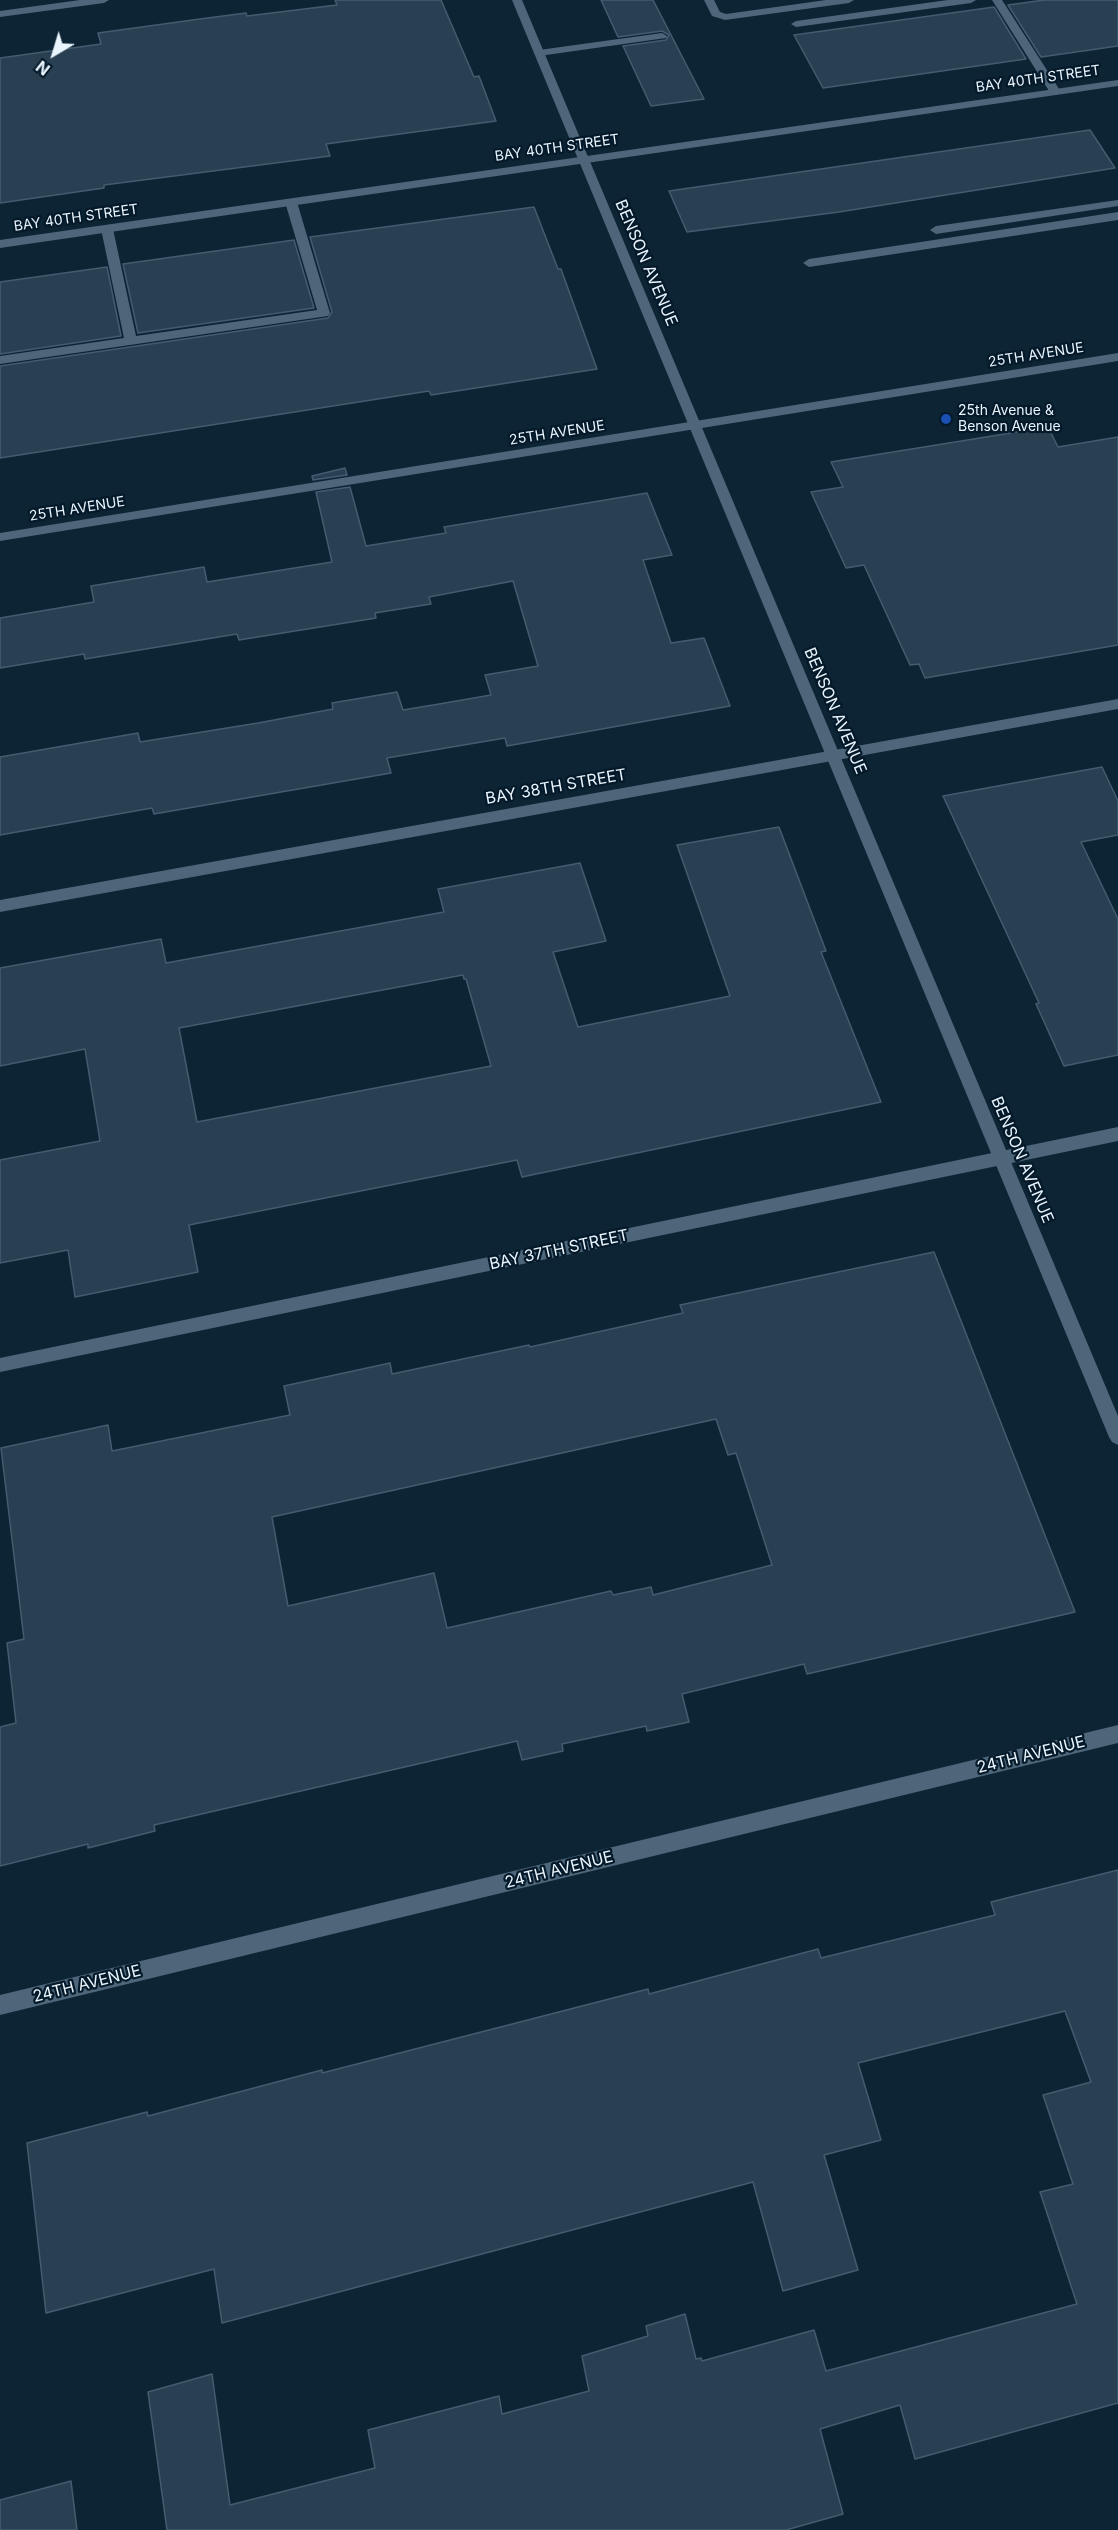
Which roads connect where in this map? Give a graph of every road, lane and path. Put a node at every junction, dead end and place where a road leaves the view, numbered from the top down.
1 (104, 0) edge
2 (517, 0) edge
3 (709, 0) edge
4 (849, 0) edge
5 (971, 0) edge
6 (997, 0) edge
7 (0, 14) edge
8 (796, 24) dead end
9 (662, 36) dead end
10 (539, 53) junction
11 (1118, 83) edge
12 (1055, 92) junction
13 (584, 160) junction
14 (291, 202) junction
15 (1118, 203) edge
16 (1118, 216) edge
17 (107, 229) junction
18 (936, 230) dead end
19 (0, 244) edge
20 (809, 263) dead end
21 (131, 340) junction
22 (1118, 357) edge
23 (0, 360) edge
24 (696, 426) junction
25 (0, 537) edge
26 (1118, 704) edge
27 (833, 755) junction
28 (0, 906) edge
29 (1118, 1134) edge
30 (1002, 1158) junction
31 (0, 1365) edge
32 (1118, 1437) edge
33 (1118, 1734) edge
34 (0, 2006) edge

1 - 7 street
2 - 10 street, BENSON AVENUE
3 - 4 street
5 - 8 street
6 - 12 street
9 - 10 street
10 - 13 street, BENSON AVENUE
11 - 12 street, BAY 40TH STREET
12 - 13 street, BAY 40TH STREET
13 - 14 street, BAY 40TH STREET
13 - 24 street, BENSON AVENUE
14 - 17 street, BAY 40TH STREET
14 - 21 street
15 - 18 street
16 - 20 street
17 - 19 street, BAY 40TH STREET
17 - 21 street
21 - 23 street
22 - 24 street, 25TH AVENUE
24 - 25 street, 25TH AVENUE
24 - 27 street, BENSON AVENUE
26 - 27 street, BAY 38TH STREET
27 - 28 street, BAY 38TH STREET
27 - 30 street, BENSON AVENUE
29 - 30 street, BAY 37TH STREET
30 - 31 street, BAY 37TH STREET
30 - 32 street, BENSON AVENUE
33 - 34 street, 24TH AVENUE

